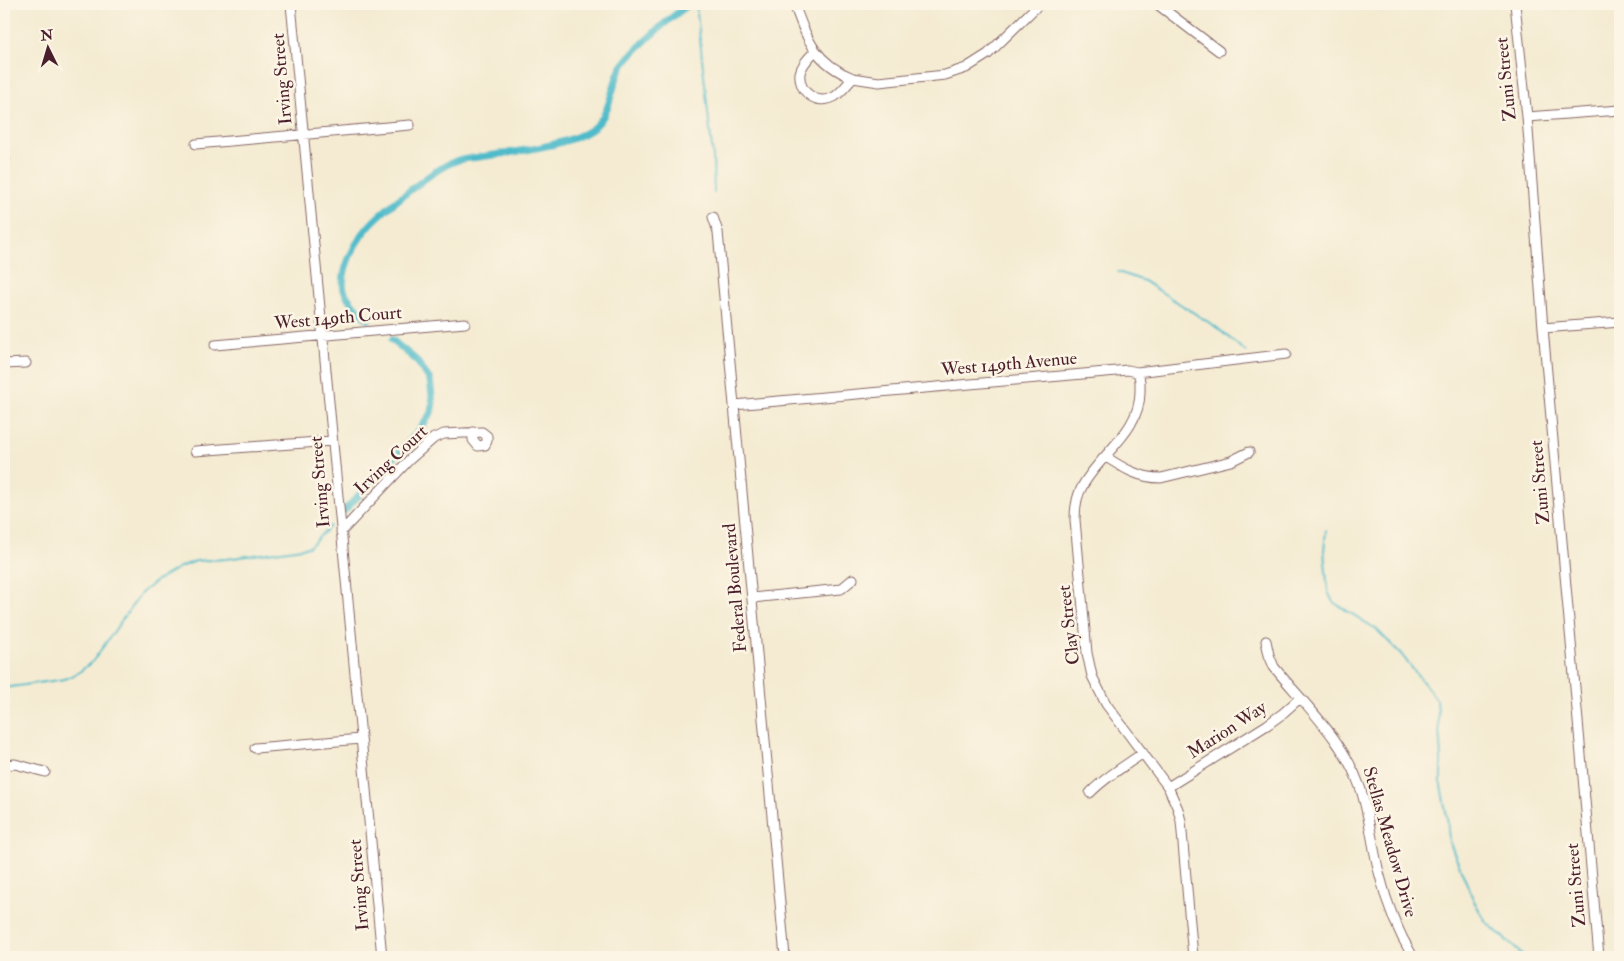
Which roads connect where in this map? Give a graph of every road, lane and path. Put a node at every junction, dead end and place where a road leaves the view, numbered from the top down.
1 (291, 4) edge
2 (794, 4) edge
3 (1039, 4) edge
4 (1157, 4) edge
5 (1515, 4) edge
6 (815, 51) junction
7 (1219, 51) dead end
8 (853, 78) junction
9 (1620, 110) edge
10 (1527, 117) junction
11 (410, 125) dead end
12 (303, 134) junction
13 (196, 144) dead end
14 (713, 217) dead end
15 (1620, 322) edge
16 (464, 323) dead end
17 (1543, 328) junction
18 (322, 336) junction
19 (215, 345) dead end
20 (1286, 354) dead end
21 (26, 362) dead end
22 (4, 364) edge
23 (1137, 372) junction
24 (734, 405) junction
25 (473, 432) dead end
26 (332, 441) junction
27 (195, 451) dead end
28 (1249, 452) dead end
29 (1106, 457) junction
30 (341, 532) junction
31 (853, 579) dead end
32 (752, 598) junction
33 (1266, 641) dead end
34 (1300, 698) junction
35 (361, 740) junction
36 (255, 748) dead end
37 (1143, 752) junction
38 (4, 765) edge
39 (45, 772) dead end
40 (1168, 787) junction
41 (1090, 793) dead end
42 (382, 957) edge
43 (785, 957) edge
44 (1193, 957) edge
45 (1413, 957) edge
46 (1599, 957) edge

1 - 12 street, Irving Street
2 - 6 street
3 - 8 street
4 - 7 street
5 - 10 street, Zuni Street
6 - 8 street
6 - 8 street
9 - 10 street
10 - 17 street, Zuni Street
11 - 12 street
12 - 13 street
12 - 18 street, Irving Street
14 - 24 street, Federal Boulevard
15 - 17 street
16 - 18 street, West 149th Court
17 - 46 street, Zuni Street
18 - 19 street, West 149th Court
18 - 26 street, Irving Street
20 - 23 street, West 149th Avenue
21 - 22 street
23 - 24 street, West 149th Avenue
23 - 29 street, Clay Street
24 - 32 street, Federal Boulevard
25 - 30 street, Irving Court
26 - 27 street
26 - 30 street, Irving Street
28 - 29 street
29 - 37 street, Clay Street
30 - 35 street, Irving Street
31 - 32 street
32 - 43 street, Federal Boulevard
33 - 34 street, Stellas Meadow Drive
34 - 40 street, Marion Way
34 - 45 street, Stellas Meadow Drive
35 - 36 street
35 - 42 street, Irving Street
37 - 40 street, Clay Street
37 - 41 street
38 - 39 street
40 - 44 street, Clay Street

